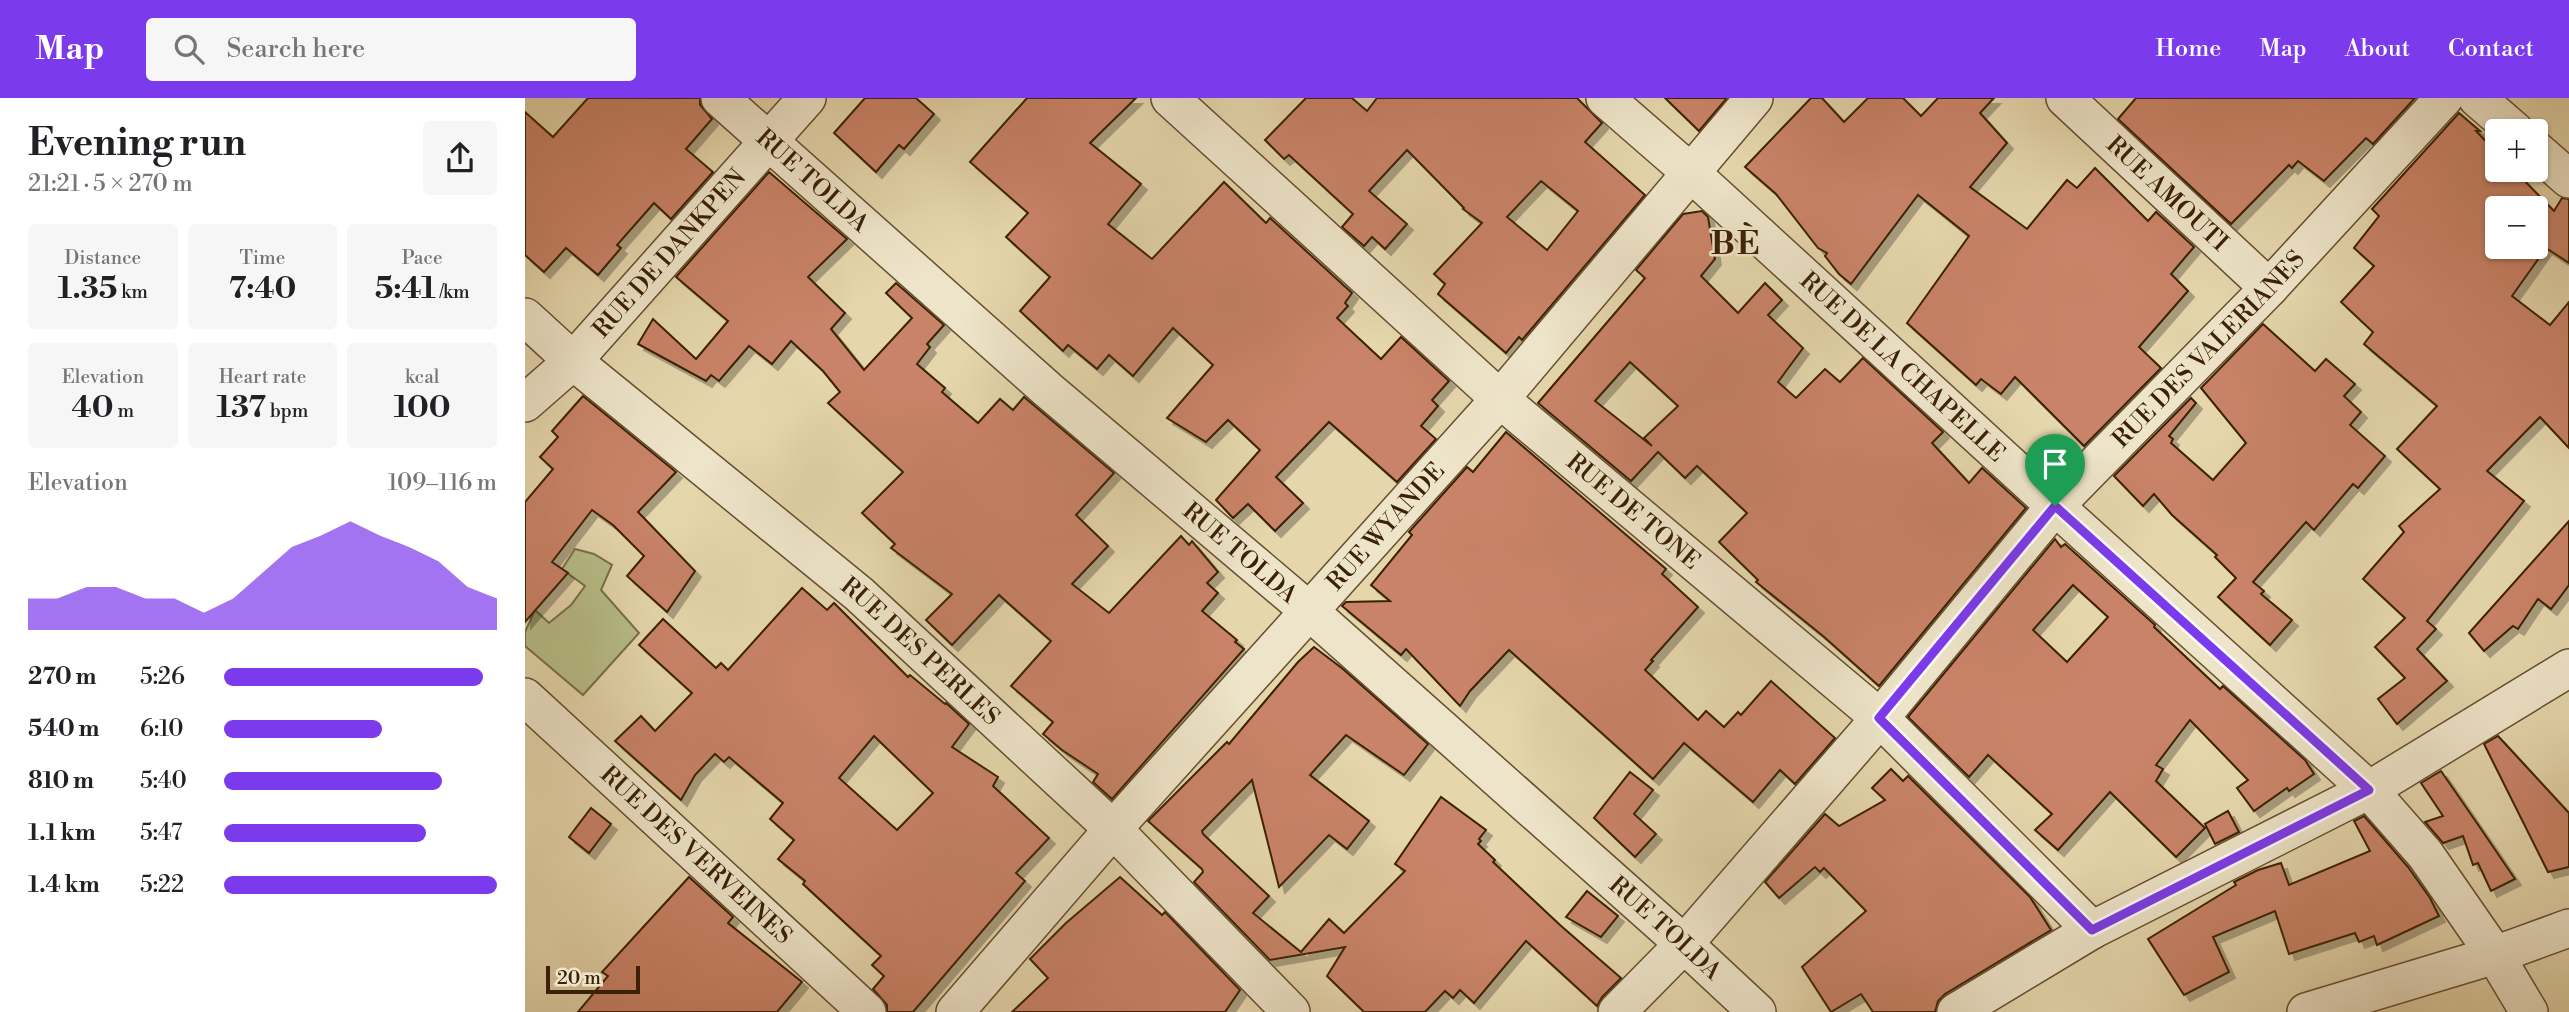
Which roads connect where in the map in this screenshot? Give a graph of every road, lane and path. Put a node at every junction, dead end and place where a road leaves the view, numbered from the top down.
1 (720, 98) edge
2 (807, 98) edge
3 (1170, 98) edge
4 (1605, 98) edge
5 (1754, 98) edge
6 (2065, 98) edge
7 (2444, 98) edge
8 (2477, 98) edge
9 (2501, 119) edge
10 (768, 141) junction
11 (2548, 160) edge
12 (1689, 172) junction
13 (2569, 178) edge
14 (2269, 288) junction
15 (525, 317) edge
16 (573, 361) junction
17 (1500, 399) junction
18 (525, 403) edge
19 (2055, 506) junction
20 (1308, 610) junction
21 (2569, 668) edge
22 (525, 697) edge
23 (1879, 718) junction
24 (2369, 790) junction
25 (1113, 830) junction
26 (2569, 928) edge
27 (2092, 930) junction
28 (1684, 944) junction
29 (2495, 956) junction
30 (867, 1012) edge
31 (955, 1012) edge
32 (1291, 1012) edge
33 (1617, 1012) edge
34 (1757, 1012) edge
35 (1956, 1012) edge
36 (2306, 1012) edge
37 (2529, 1012) edge

1 - 10 street, RUE TOLDA
2 - 10 street, RUE DE DANKPEN
3 - 17 street, RUE DE TONE
4 - 12 street, RUE DE LA CHAPELLE
5 - 12 street, RUE WYANDE
6 - 14 street, RUE AMOUTI
7 - 14 street, RUE DES VALERIANES
8 - 9 street
10 - 16 street, RUE DE DANKPEN
10 - 20 street, RUE TOLDA
11 - 13 street
12 - 17 street, RUE WYANDE
12 - 19 street, RUE DE LA CHAPELLE
14 - 19 street, RUE DES VALERIANES
15 - 16 street, RUE DES PERLES
16 - 18 street, RUE DE DANKPEN
16 - 25 street, RUE DES PERLES
17 - 20 street, RUE WYANDE
17 - 23 street, RUE DE TONE
19 - 23 street, RUE DES VALERIANES
19 - 24 street, RUE DE LA CHAPELLE
20 - 25 street, RUE WYANDE
20 - 28 street, RUE TOLDA
21 - 24 street
22 - 30 street, RUE DES VERVEINES
23 - 27 street, RUE DE TONE
23 - 28 street, RUE DES VALERIANES
24 - 27 street
24 - 29 street, RUE DE LA CHAPELLE
25 - 31 street, RUE WYANDE
25 - 32 street, RUE DES PERLES
26 - 29 street
27 - 35 street
28 - 33 street, RUE DES VALERIANES
28 - 34 street, RUE TOLDA
29 - 36 street
29 - 37 street, RUE DE LA CHAPELLE

